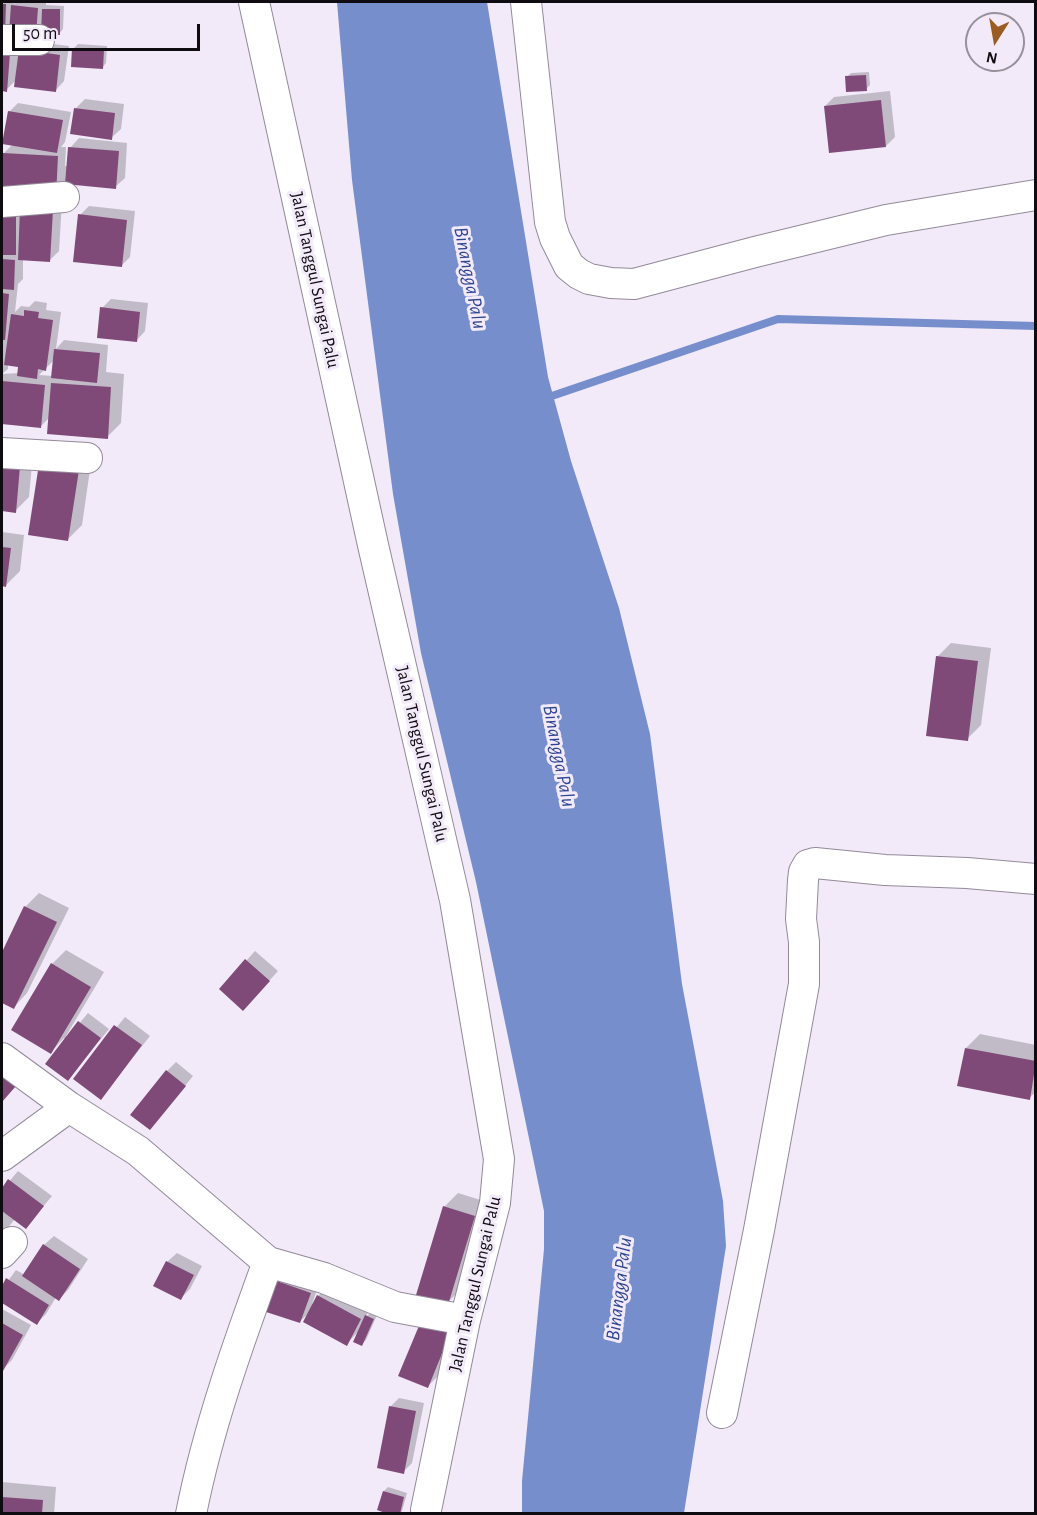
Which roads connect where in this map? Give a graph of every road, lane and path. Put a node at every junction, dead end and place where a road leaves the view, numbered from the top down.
1 (254, 2) edge
2 (526, 2) edge
3 (2, 40) edge
4 (39, 40) dead end
5 (1035, 195) edge
6 (64, 197) dead end
7 (2, 202) edge
8 (2, 453) edge
9 (87, 458) dead end
10 (1035, 879) edge
11 (2, 1058) edge
12 (69, 1107) junction
13 (2, 1156) edge
14 (268, 1262) junction
15 (465, 1320) junction
16 (722, 1413) dead end
17 (426, 1510) dead end
18 (191, 1514) edge

1 - 15 street, Jalan Tanggul Sungai Palu
2 - 5 street
3 - 4 street
6 - 7 street
8 - 9 street
10 - 16 street
11 - 12 street
12 - 13 street
12 - 14 street
14 - 15 street
14 - 18 street
15 - 17 street, Jalan Tanggul Sungai Palu

